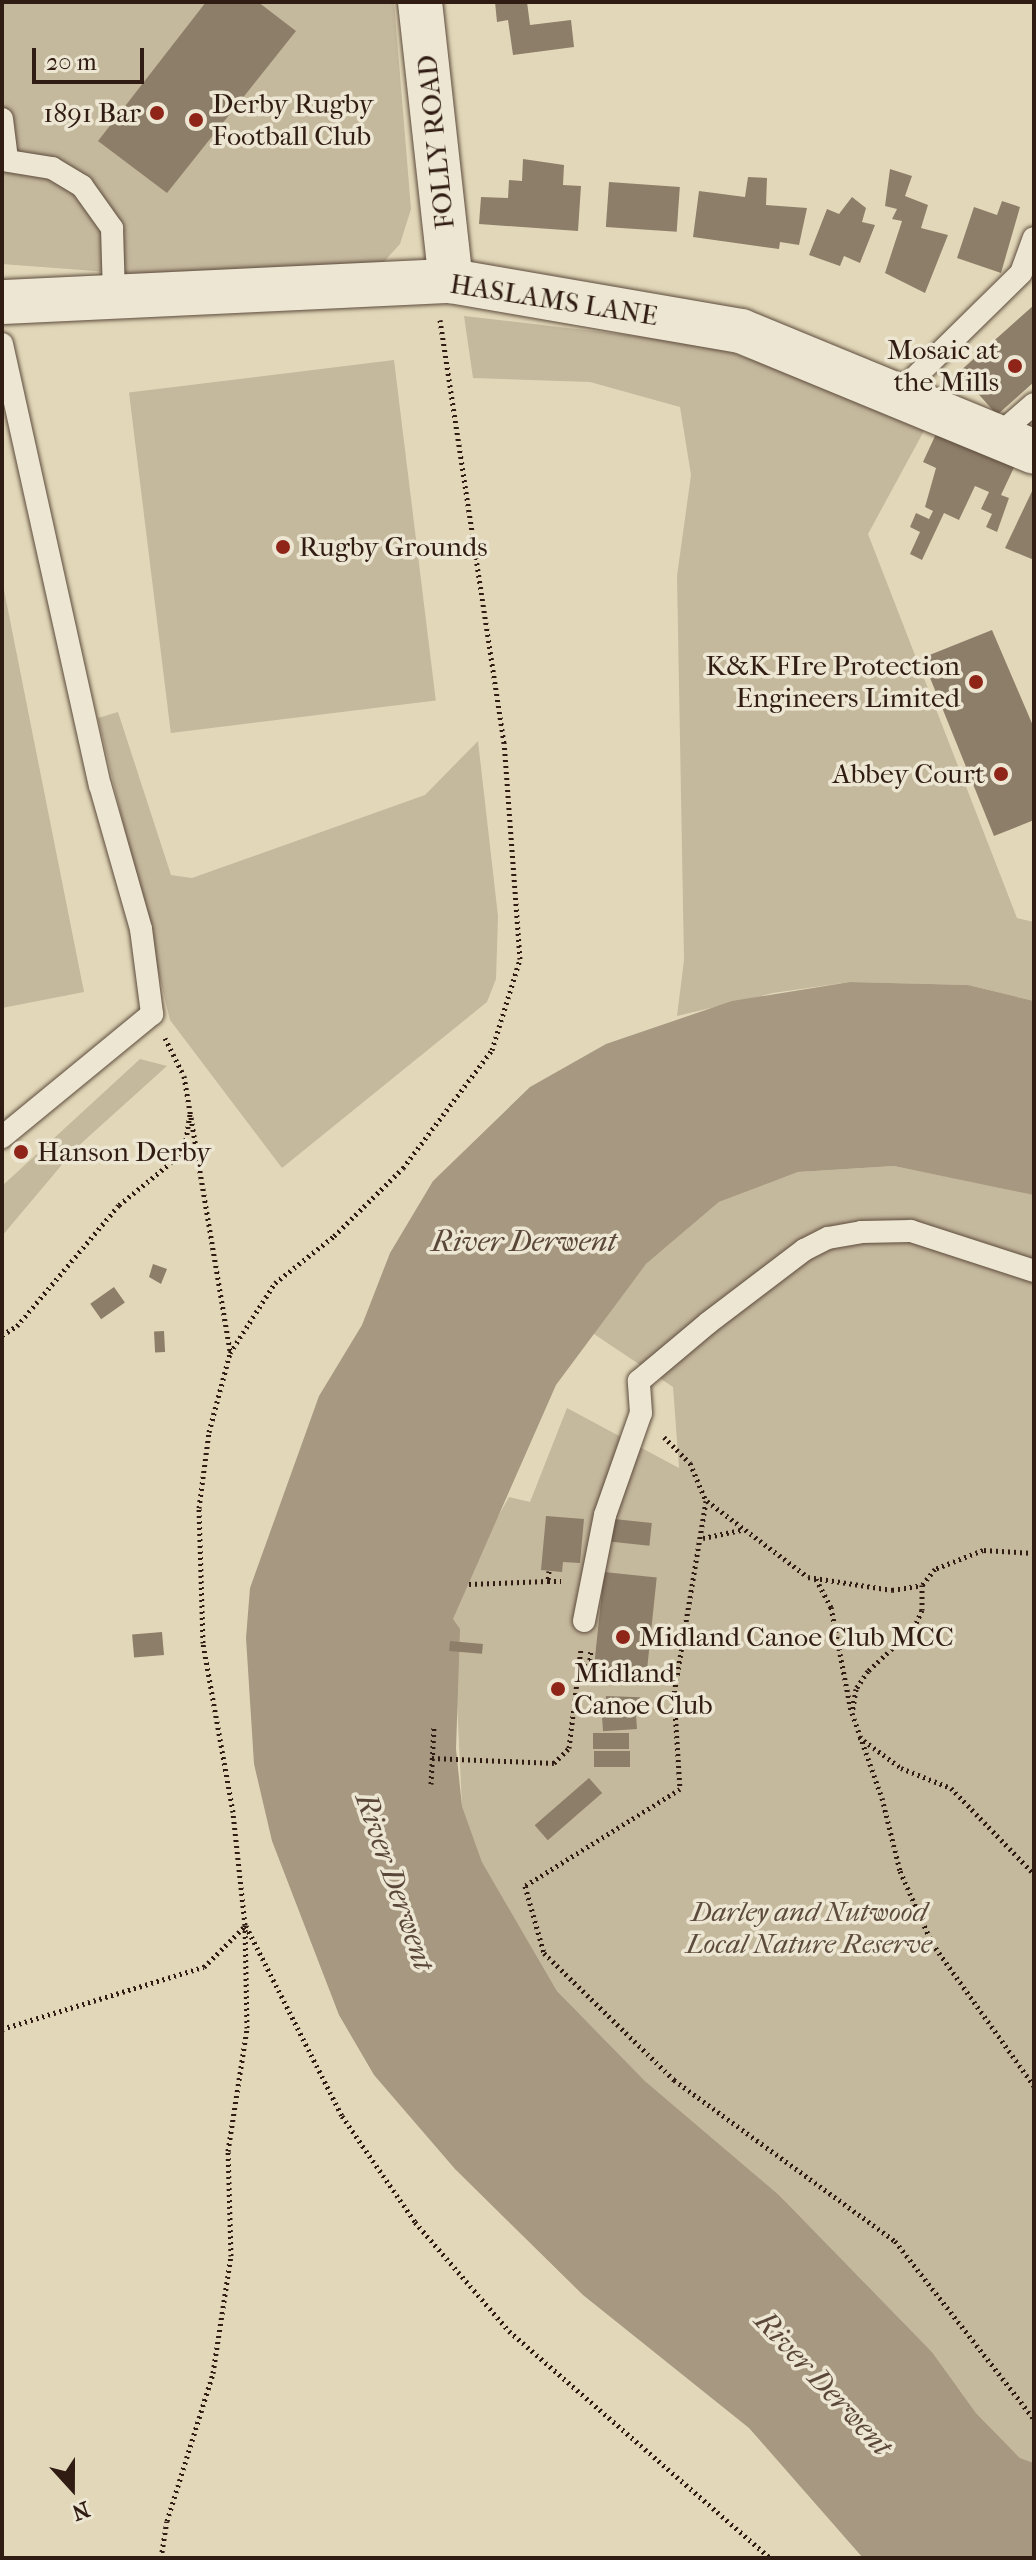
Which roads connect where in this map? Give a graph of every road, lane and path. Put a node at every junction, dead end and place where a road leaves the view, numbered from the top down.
1 (420, 2) edge
2 (2, 119) edge
3 (4, 160) edge
4 (1034, 238) edge
5 (451, 281) junction
6 (114, 296) junction
7 (2, 302) edge
8 (2, 344) edge
9 (899, 393) junction
10 (1034, 404) edge
11 (1016, 444) edge
12 (152, 1014) junction
13 (191, 1109) junction
14 (2, 1137) edge
15 (1034, 1271) edge
16 (2, 1335) edge
17 (230, 1353) junction
18 (641, 1413) junction
19 (706, 1501) junction
20 (743, 1530) junction
21 (703, 1538) junction
22 (1034, 1553) edge
23 (815, 1578) junction
24 (548, 1581) dead end
25 (469, 1584) dead end
26 (922, 1585) junction
27 (584, 1621) joint
28 (852, 1713) junction
29 (434, 1727) dead end
30 (858, 1737) junction
31 (432, 1758) junction
32 (431, 1784) dead end
33 (1034, 1874) edge
34 (245, 1925) junction
35 (2, 2029) edge
36 (1034, 2086) edge
37 (1034, 2419) edge
38 (161, 2558) edge
39 (770, 2558) edge

1 - 5 street, FOLLY ROAD
2 - 3 lane
3 - 6 lane
4 - 9 lane
5 - 6 street, HASLAMS LANE
5 - 9 street, HASLAMS LANE
5 - 17 path
6 - 7 street, HASLAMS LANE
8 - 12 lane
9 - 11 street, HASLAMS LANE
10 - 11 lane
12 - 13 path
12 - 14 lane
13 - 16 path
13 - 17 path
15 - 18 lane
17 - 34 path
18 - 19 path
18 - 27 lane
19 - 20 path
19 - 21 path
20 - 21 path
20 - 23 path
21 - 37 path
22 - 26 path
23 - 26 path
23 - 28 path
24 - 25 path
26 - 28 path
27 - 31 path
28 - 30 path
29 - 31 path
30 - 33 path
30 - 36 path
31 - 32 path
34 - 35 path
34 - 38 path
34 - 39 path

